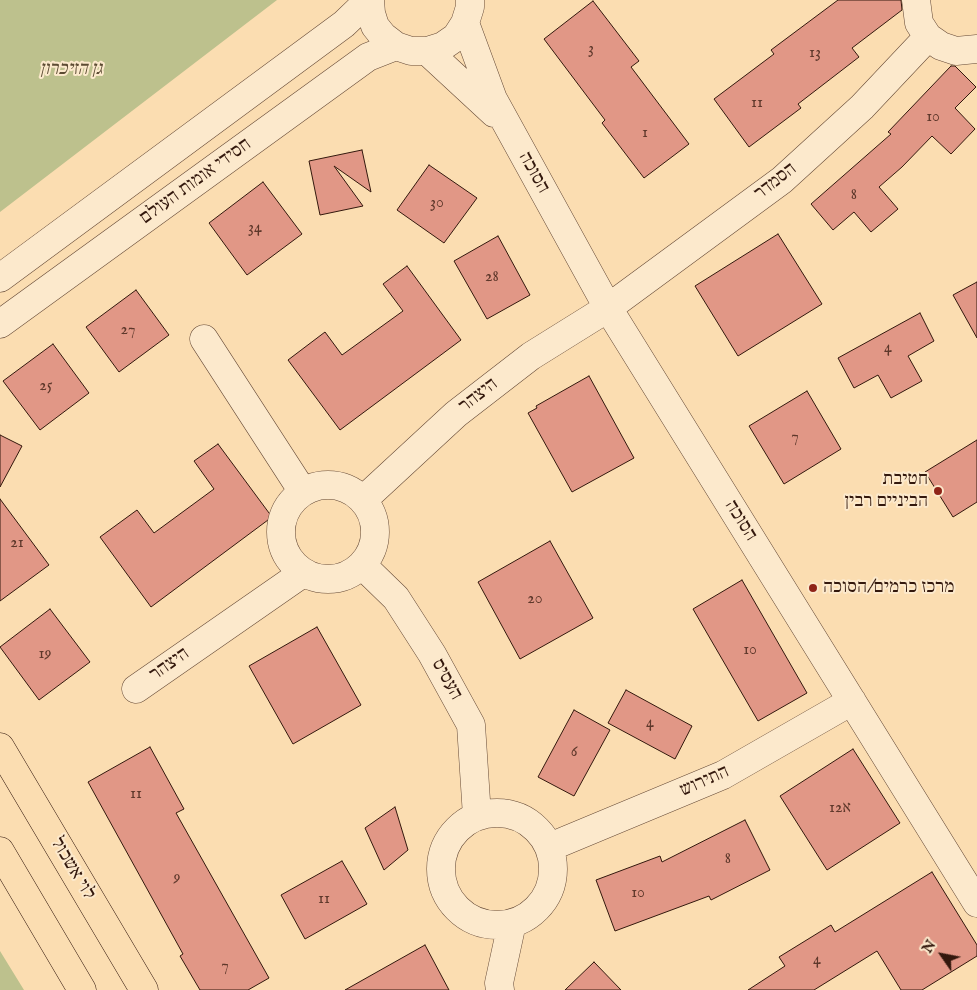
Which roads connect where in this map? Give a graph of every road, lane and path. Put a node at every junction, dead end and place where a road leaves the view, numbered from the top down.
1 (370, 0) edge
2 (916, 0) edge
3 (467, 12) edge
4 (928, 36) junction
5 (396, 46) junction
6 (977, 50) edge
7 (427, 51) junction
8 (512, 134) junction
9 (0, 278) edge
10 (608, 308) junction
11 (0, 324) edge
12 (204, 339) dead end
13 (302, 492) junction
14 (363, 500) junction
15 (362, 565) junction
16 (303, 573) junction
17 (136, 689) dead end
18 (852, 701) junction
19 (0, 747) edge
20 (477, 816) junction
21 (550, 847) junction
22 (0, 851) edge
23 (973, 890) edge
24 (512, 924) junction
25 (82, 990) edge
26 (144, 990) edge
27 (500, 990) edge

1 - 5 street, חסידי אומות העולם
1 - 9 street, חסידי אומות העולם
2 - 4 street
3 - 7 street
3 - 8 street, הסוכה
4 - 6 street
4 - 10 street, הסמדר
5 - 7 street
5 - 11 street, חסידי אומות העולם
7 - 8 street, הסוכה
8 - 10 street, הסוכה
10 - 14 street, היצהר
10 - 18 street, הסוכה
12 - 13 street
13 - 14 street
13 - 16 street
14 - 15 street
15 - 16 street
15 - 20 street, העסיס
16 - 17 street, היצהר
18 - 21 street, התירוש
18 - 23 street, הסוכה
19 - 26 main road, לוי אשכול
20 - 21 street
20 - 24 street
21 - 24 street
22 - 25 main road
24 - 27 street

